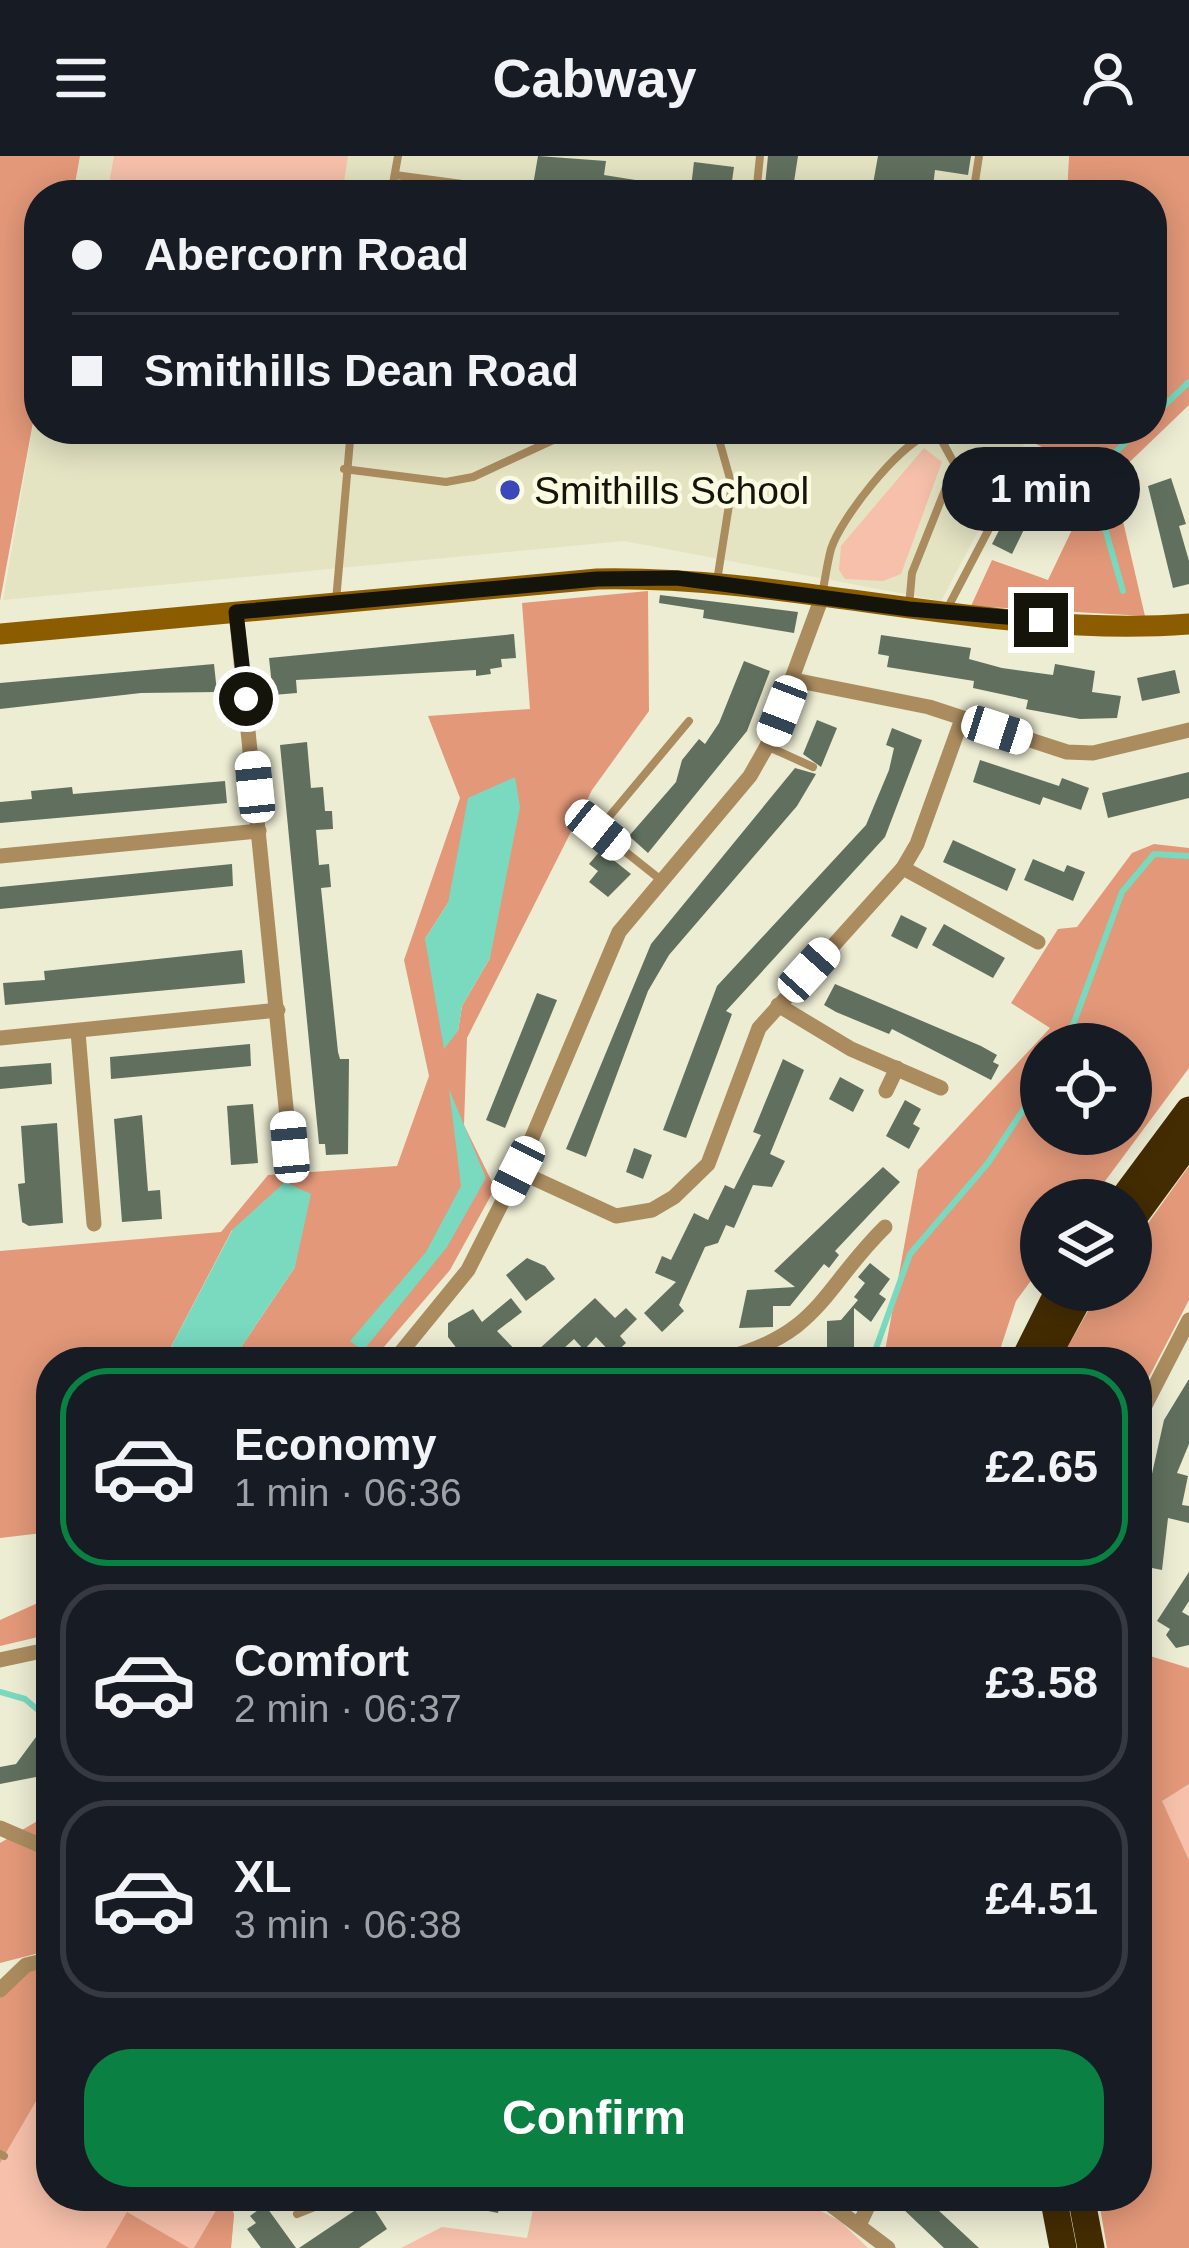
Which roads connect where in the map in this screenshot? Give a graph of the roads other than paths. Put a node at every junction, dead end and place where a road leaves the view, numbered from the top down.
1 (398, 156) edge
2 (395, 175) junction
3 (394, 180) edge
4 (432, 180) edge
5 (348, 444) edge
6 (544, 444) edge
7 (720, 444) edge
8 (911, 444) edge
9 (944, 444) edge
10 (1023, 464) dead end
11 (344, 469) junction
12 (717, 583) junction
13 (822, 597) junction
14 (336, 603) junction
15 (909, 609) junction
16 (946, 611) junction
17 (236, 612) junction
18 (1189, 624) edge
19 (0, 634) edge
20 (794, 680) junction
21 (962, 719) junction
22 (689, 721) dead end
23 (1189, 730) edge
24 (767, 746) junction
25 (813, 767) dead end
26 (260, 831) junction
27 (0, 856) edge
28 (903, 868) junction
29 (661, 880) junction
30 (1038, 942) dead end
31 (778, 1005) junction
32 (278, 1010) junction
33 (78, 1032) junction
34 (0, 1038) edge
35 (897, 1068) junction
36 (941, 1088) dead end
37 (886, 1091) dead end
38 (1189, 1110) edge
39 (1189, 1142) edge
40 (290, 1147) dead end
41 (518, 1171) junction
42 (1138, 1179) edge
43 (1152, 1192) edge
44 (94, 1224) dead end
45 (883, 1236) dead end
46 (1048, 1311) edge
47 (1072, 1311) edge
48 (1189, 1320) edge
49 (407, 1347) edge
50 (754, 1347) edge
51 (1030, 1347) edge
52 (1052, 1347) edge
53 (1152, 1392) edge
54 (36, 1652) edge
55 (0, 1660) edge
56 (0, 1828) edge
57 (36, 1844) edge
58 (36, 1963) edge
59 (0, 1990) edge
60 (304, 2211) edge
61 (842, 2211) edge
62 (866, 2211) edge
63 (1056, 2211) edge
64 (1084, 2211) edge
65 (297, 2214) dead end
66 (860, 2223) junction
67 (888, 2248) edge
68 (1063, 2248) edge
69 (1091, 2248) edge

1 - 2 lane
2 - 3 lane
2 - 4 lane
5 - 11 lane
6 - 11 lane
7 - 12 lane
8 - 13 lane
9 - 15 lane
10 - 16 lane
11 - 14 lane
12 - 13 street
12 - 14 street
13 - 15 street
13 - 20 street
14 - 17 street
15 - 16 street
16 - 18 street
17 - 19 street
17 - 26 street
20 - 21 street
20 - 24 street
21 - 23 street
21 - 28 street
22 - 29 lane
24 - 25 lane
24 - 29 street
26 - 27 street
26 - 32 street
28 - 30 street
28 - 31 street
29 - 41 street
31 - 35 street
31 - 41 street
32 - 33 street
32 - 40 street
33 - 34 street
33 - 44 street
35 - 36 street
35 - 37 street
38 - 42 highway
39 - 43 highway
41 - 49 street
45 - 50 street
46 - 51 highway
47 - 52 highway
48 - 53 street
54 - 55 street
56 - 57 street
58 - 59 street
60 - 65 lane
61 - 66 street
62 - 66 street
63 - 68 highway
64 - 69 highway
66 - 67 street

